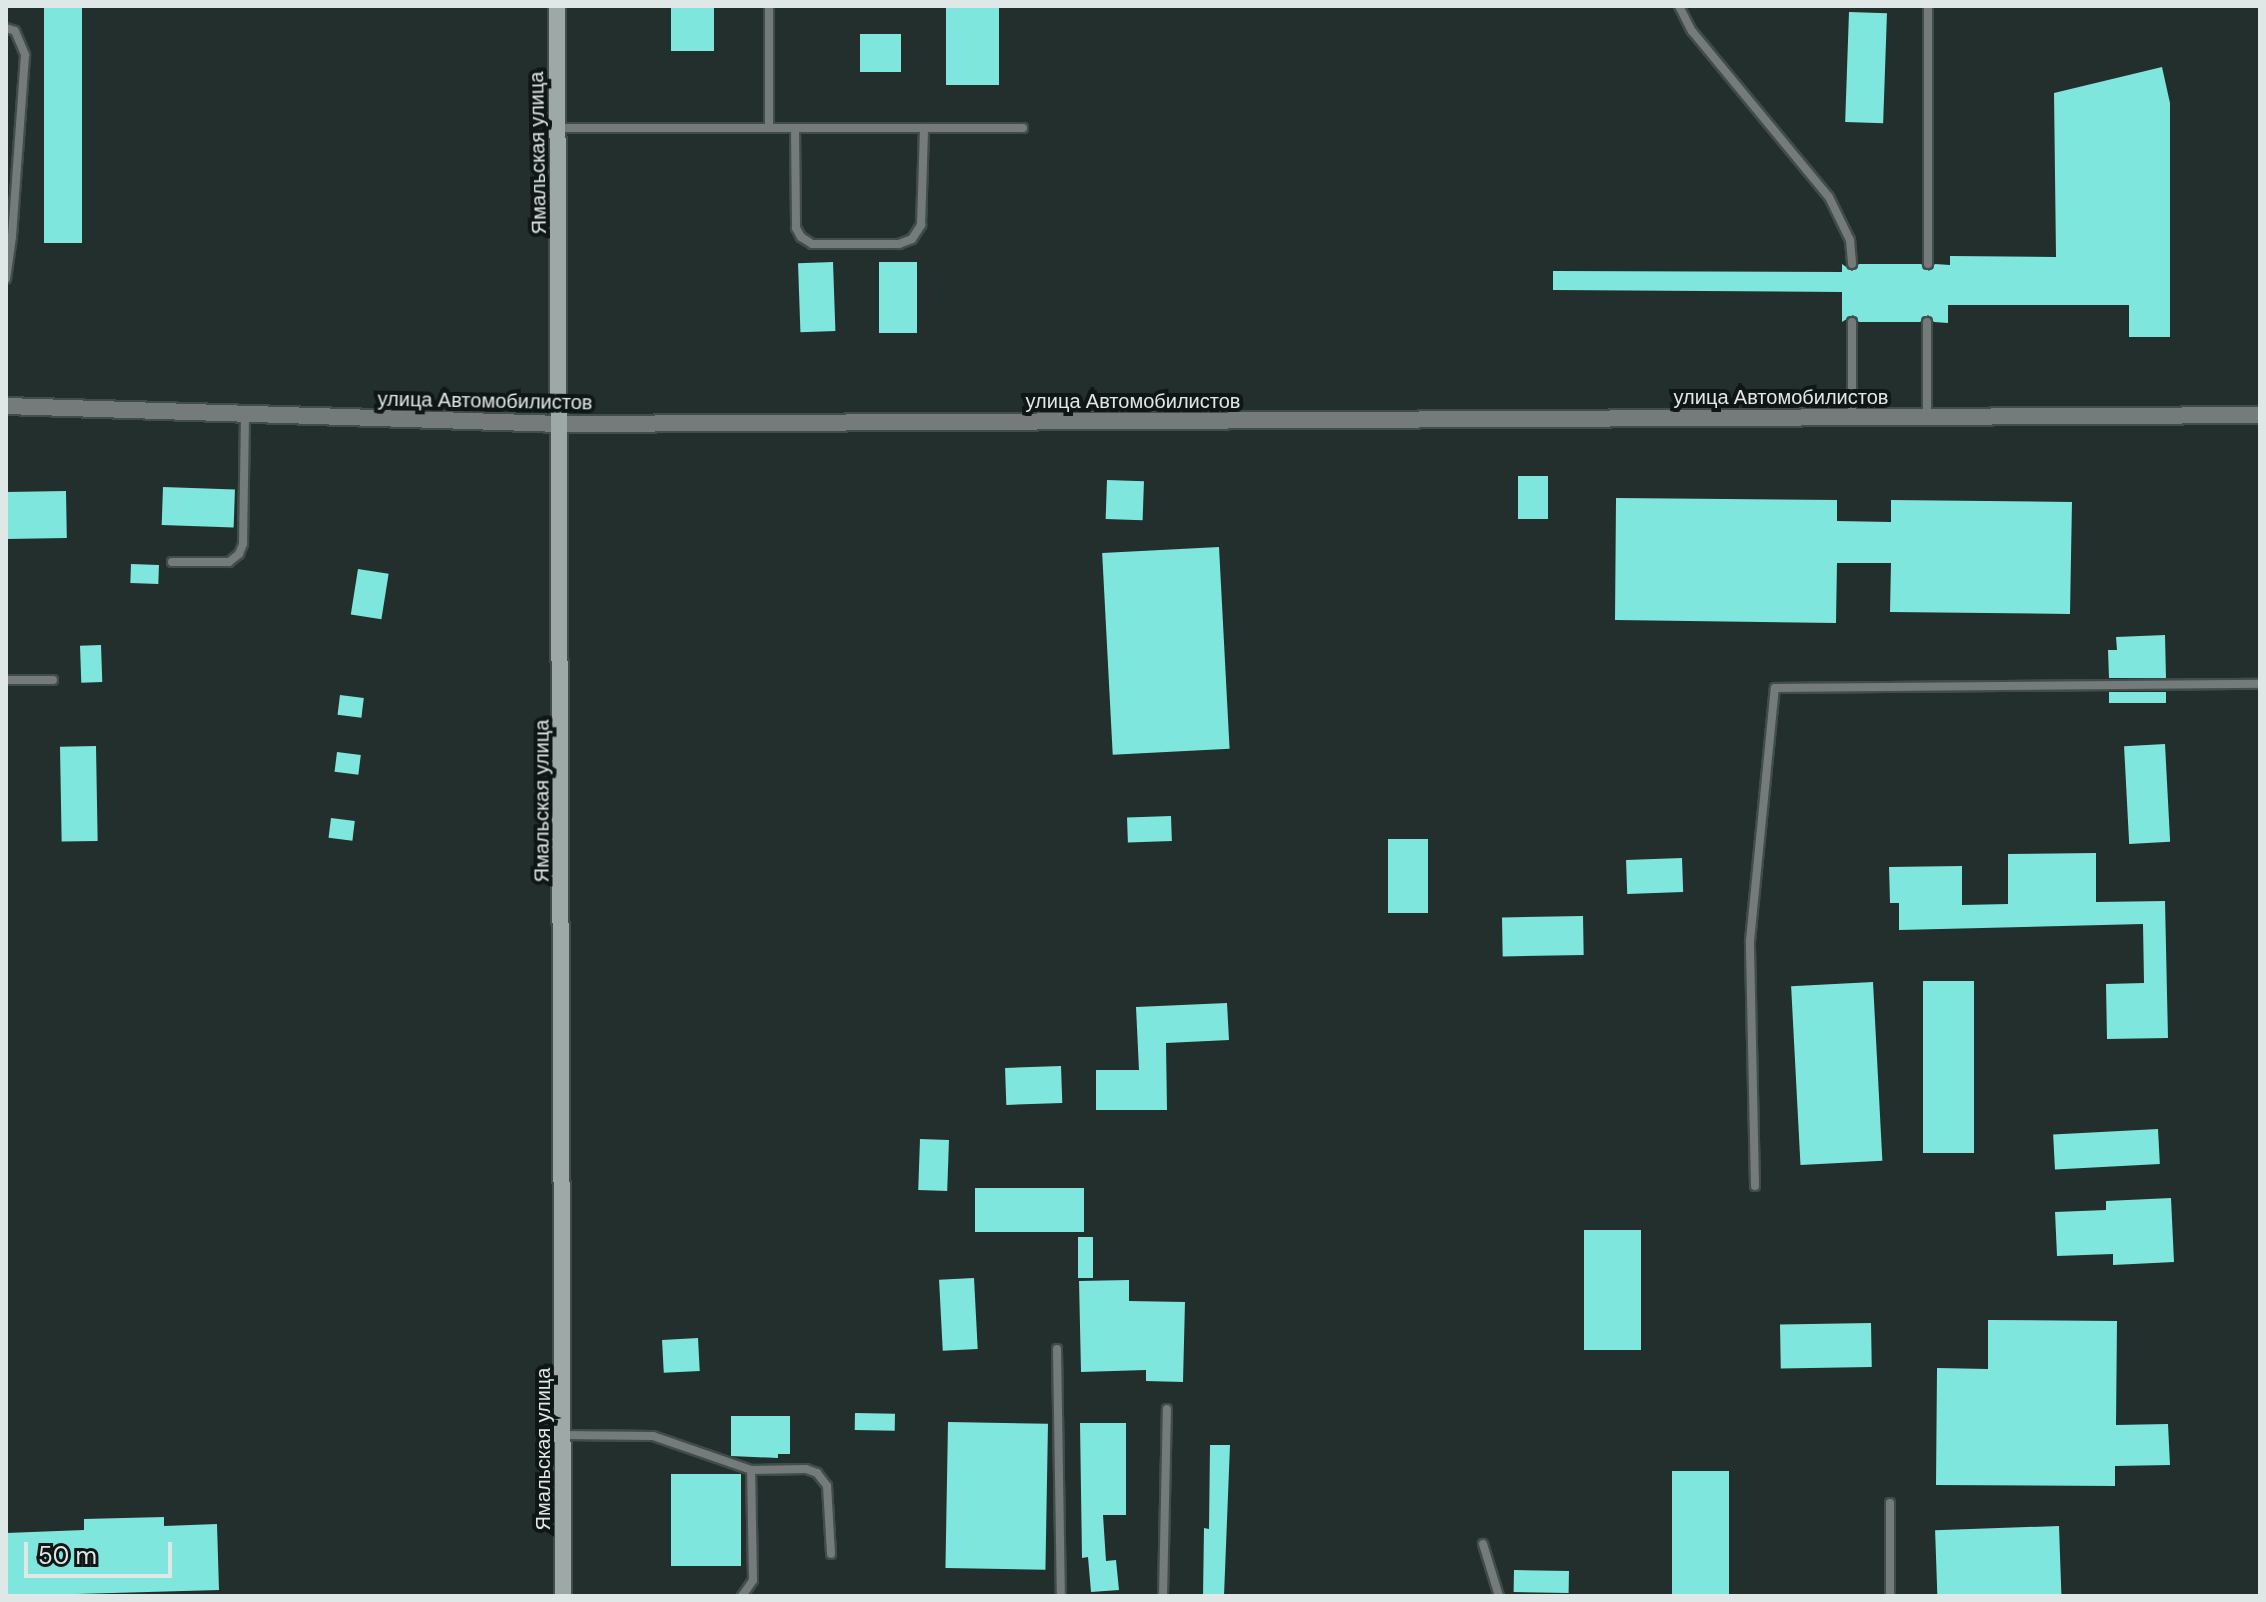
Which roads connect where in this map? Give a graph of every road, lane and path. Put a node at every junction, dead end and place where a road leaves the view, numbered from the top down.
1 (557, 6) edge
2 (769, 6) edge
3 (1679, 6) edge
4 (1928, 6) edge
5 (6, 28) edge
6 (558, 128) junction
7 (769, 128) junction
8 (795, 128) junction
9 (924, 128) junction
10 (1023, 128) dead end
11 (1852, 264) dead end
12 (1928, 264) dead end
13 (6, 279) edge
14 (1852, 322) dead end
15 (1927, 322) dead end
16 (6, 406) edge
17 (245, 415) junction
18 (2260, 415) edge
19 (1927, 416) junction
20 (1852, 417) junction
21 (561, 424) junction
22 (172, 562) dead end
23 (6, 680) edge
24 (53, 680) dead end
25 (2260, 684) edge
26 (1755, 1186) dead end
27 (1057, 1349) dead end
28 (1167, 1409) dead end
29 (563, 1435) junction
30 (751, 1470) junction
31 (1890, 1503) dead end
32 (1483, 1544) dead end
33 (831, 1554) dead end
34 (563, 1596) edge
35 (742, 1596) edge
36 (1061, 1596) edge
37 (1163, 1596) edge
38 (1499, 1596) edge
39 (1890, 1596) edge

1 - 6 street, Ямальская улица
2 - 7 lane
3 - 11 lane
4 - 12 lane
5 - 13 lane
6 - 7 lane
6 - 21 street, Ямальская улица
7 - 8 lane
8 - 9 lane
8 - 9 lane
9 - 10 lane
14 - 20 lane
15 - 19 lane
16 - 17 street, улица Автомобилистов
17 - 21 street, улица Автомобилистов
17 - 22 lane
18 - 19 street, улица Автомобилистов
19 - 20 street, улица Автомобилистов
20 - 21 street, улица Автомобилистов
21 - 29 street, Ямальская улица
23 - 24 lane
25 - 26 lane
27 - 36 lane
28 - 37 lane
29 - 30 lane
29 - 34 street, Ямальская улица
30 - 33 lane
30 - 35 lane
31 - 39 lane
32 - 38 lane

